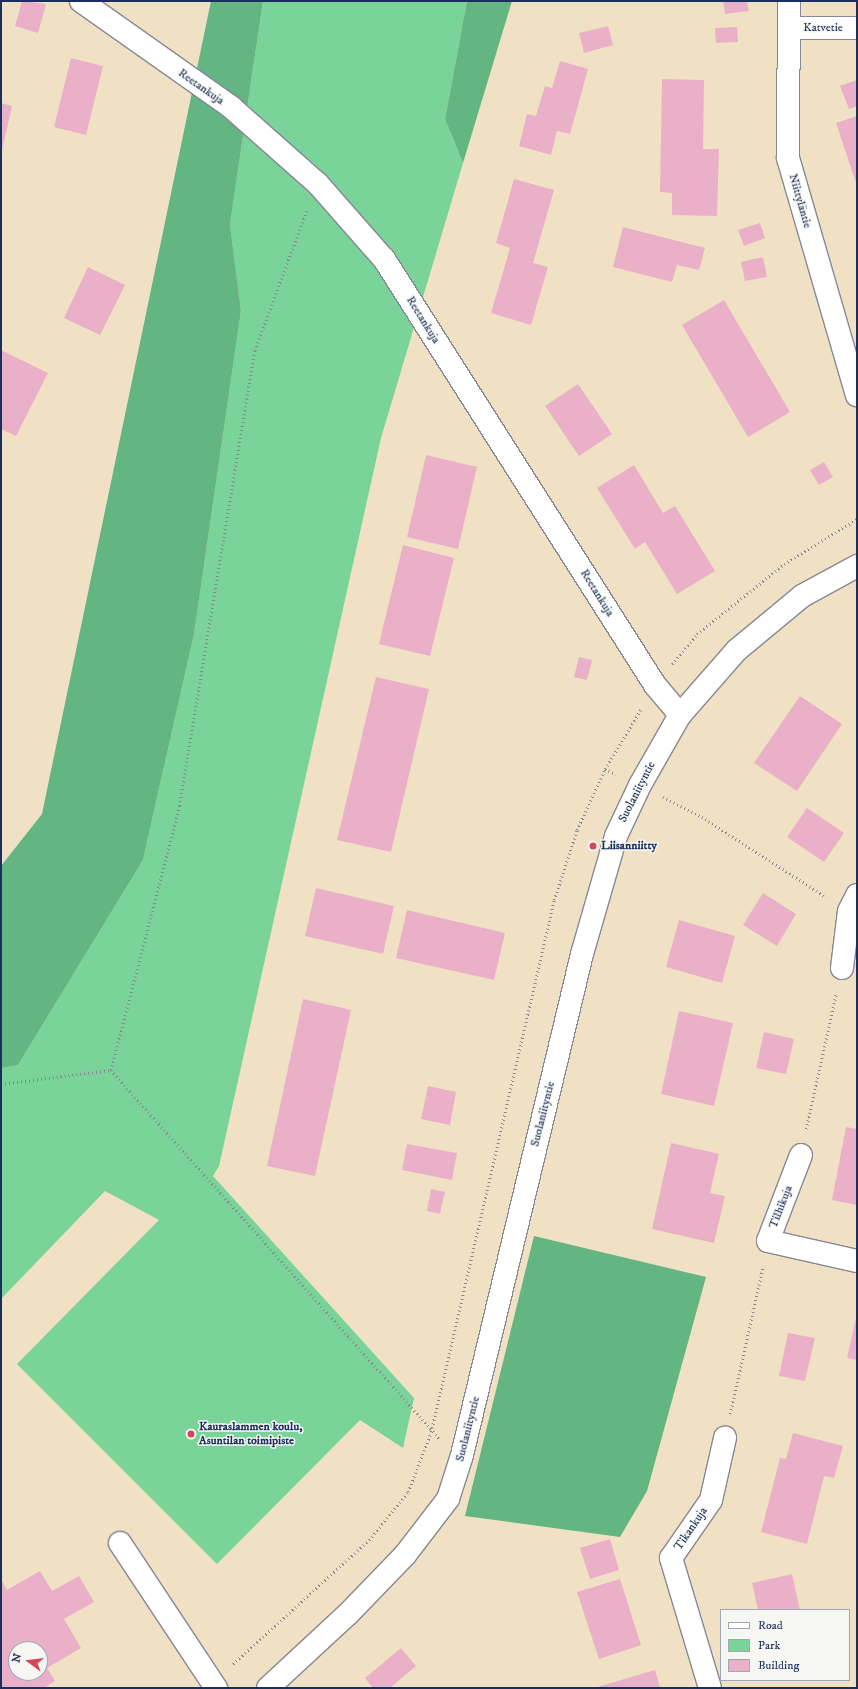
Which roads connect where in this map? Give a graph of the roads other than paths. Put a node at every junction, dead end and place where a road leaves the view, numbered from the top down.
1 (81, 1) edge
2 (789, 1) edge
3 (789, 28) junction
4 (857, 28) edge
5 (857, 395) edge
6 (857, 566) edge
7 (680, 715) junction
8 (853, 903) edge
9 (842, 968) road end
10 (800, 1156) road end
11 (857, 1261) edge
12 (725, 1438) road end
13 (120, 1543) dead end
14 (216, 1688) edge
15 (268, 1688) edge
16 (710, 1688) edge

1 - 7 street, Reetankuja
2 - 3 street, Niittyläntie
3 - 4 street, Katvetie
3 - 5 street, Niittyläntie
6 - 7 street, Suolaniityntie
7 - 15 street, Suolaniityntie
8 - 9 street
10 - 11 street, Tilhikuja
12 - 16 street, Tikankuja
13 - 14 street

